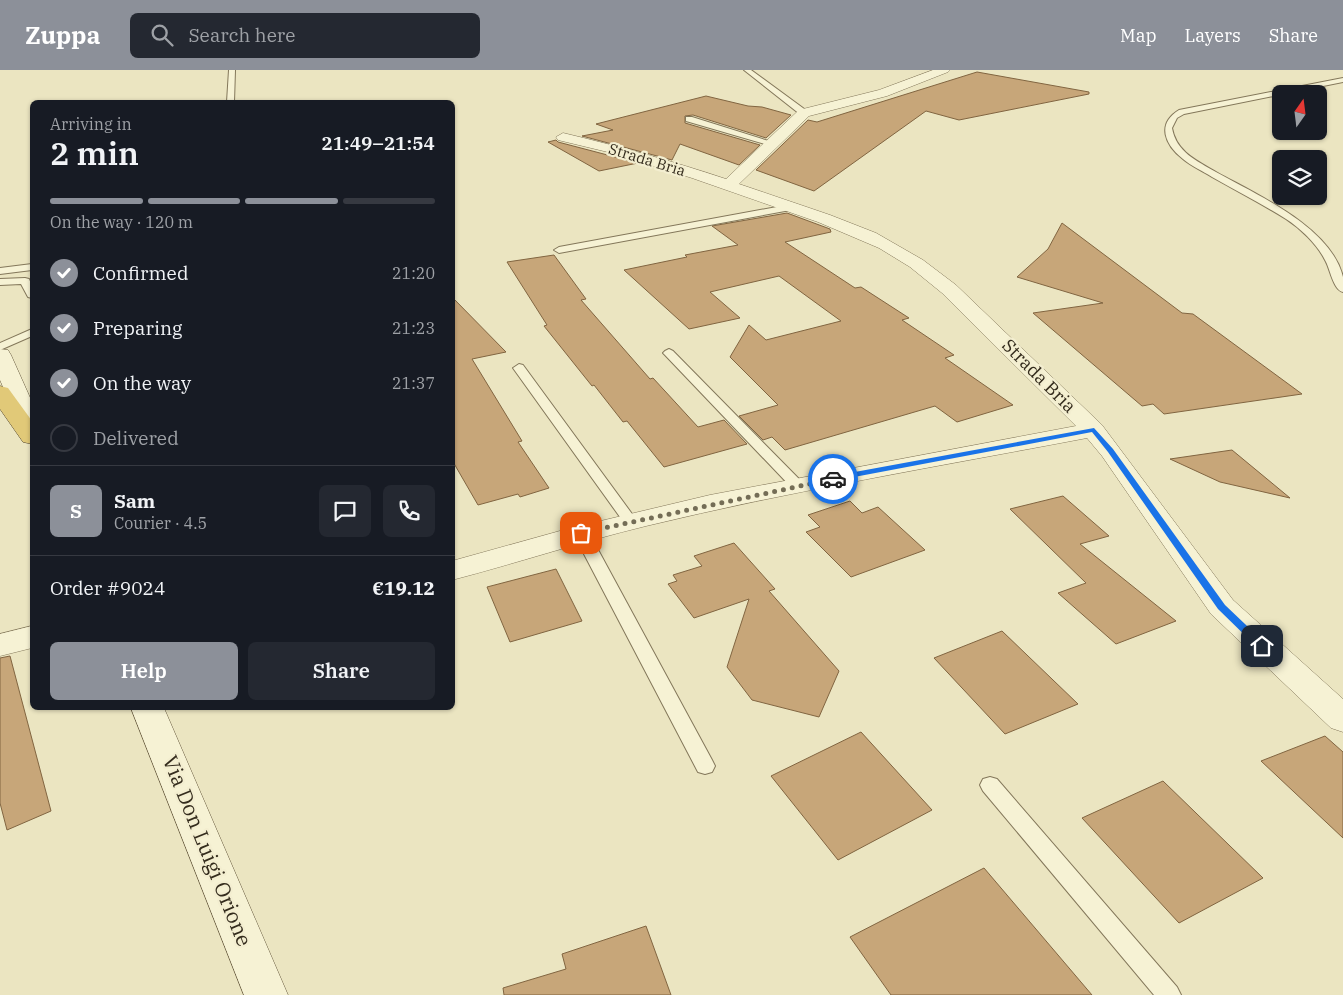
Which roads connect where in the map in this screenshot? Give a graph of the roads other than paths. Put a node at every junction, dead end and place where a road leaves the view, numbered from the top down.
1 (232, 70) edge
2 (747, 70) edge
3 (944, 70) edge
4 (1343, 80) edge
5 (231, 100) edge
6 (804, 113) junction
7 (689, 119) dead end
8 (563, 137) dead end
9 (771, 143) junction
10 (729, 185) junction
11 (793, 207) junction
12 (559, 250) dead end
13 (30, 267) edge
14 (0, 271) edge
15 (0, 282) edge
16 (1343, 289) edge
17 (30, 291) edge
18 (30, 333) edge
19 (0, 347) edge
20 (669, 352) dead end
21 (0, 355) edge
22 (519, 368) dead end
23 (0, 393) edge
24 (30, 422) edge
25 (1094, 430) junction
26 (30, 434) edge
27 (797, 485) junction
28 (630, 521) junction
29 (581, 533) junction
30 (455, 570) edge
31 (30, 638) edge
32 (0, 645) edge
33 (149, 710) edge
34 (1343, 719) edge
35 (705, 766) dead end
36 (990, 785) dead end
37 (266, 995) edge
38 (1169, 995) edge

1 - 5 lane
2 - 6 lane
3 - 6 street
4 - 16 lane
6 - 9 street
7 - 9 lane
8 - 10 street, Strada Bria
9 - 10 street
10 - 11 street, Strada Bria
11 - 12 lane
11 - 25 street, Strada Bria
13 - 14 lane
15 - 17 lane
18 - 19 lane
20 - 27 lane
21 - 24 street
22 - 28 lane
23 - 26 highway
25 - 27 street
25 - 34 street, Strada Bria
27 - 28 street
28 - 29 street
29 - 30 street
29 - 35 lane
31 - 32 street
33 - 37 street, Via Don Luigi Orione
36 - 38 lane

